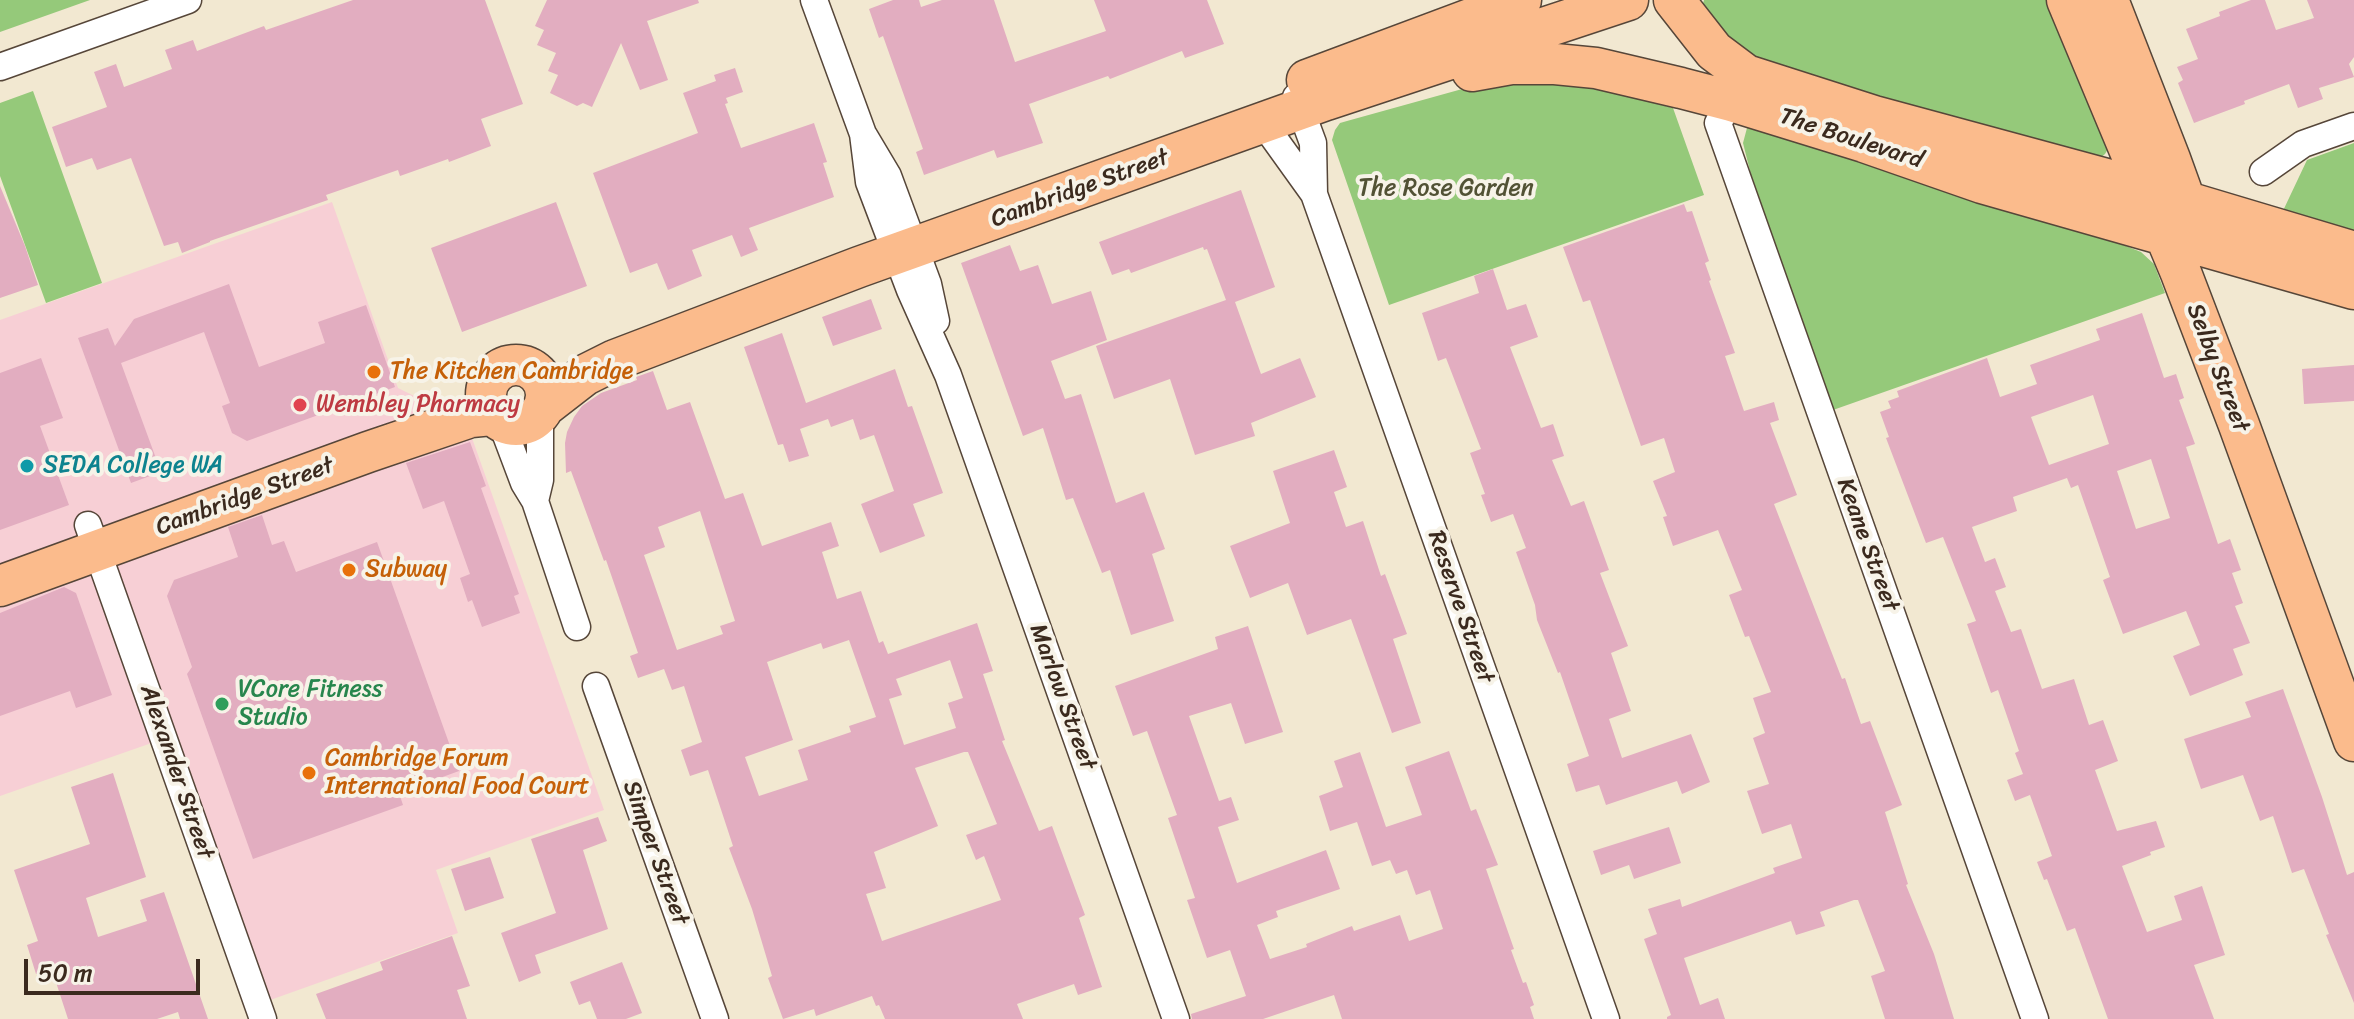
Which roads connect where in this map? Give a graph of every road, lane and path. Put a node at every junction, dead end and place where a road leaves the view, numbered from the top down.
1 (188, 0) edge
2 (814, 0) edge
3 (1521, 0) edge
4 (1628, 0) edge
5 (1674, 0) edge
6 (2067, 0) edge
7 (2108, 0) edge
8 (1459, 11) edge
9 (0, 67) edge
10 (1739, 88) junction
11 (1339, 97) junction
12 (1296, 98) junction
13 (1263, 123) junction
14 (2354, 126) edge
15 (2263, 172) dead end
16 (2147, 190) junction
17 (1314, 194) junction
18 (2184, 227) junction
19 (901, 240) junction
20 (2354, 252) edge
21 (2354, 289) edge
22 (541, 399) junction
23 (493, 408) junction
24 (535, 501) junction
25 (93, 538) junction
26 (0, 557) edge
27 (0, 586) edge
28 (577, 627) dead end
29 (2354, 684) edge
30 (596, 686) dead end
31 (2354, 741) edge
32 (263, 1019) edge
33 (715, 1019) edge
34 (1176, 1019) edge
35 (1606, 1019) edge
36 (2035, 1019) edge

1 - 9 street
2 - 19 street, Marlow Street
3 - 8 main road, Cambridge Street
4 - 11 main road, Cambridge Street
5 - 10 main road, The Boulevard
6 - 16 main road, Selby Street
7 - 18 main road, Selby Street
8 - 12 main road, Cambridge Street
10 - 11 main road, The Boulevard
10 - 16 main road, The Boulevard
10 - 18 main road, The Boulevard
10 - 36 street, Keane Street
11 - 12 main road, Cambridge Street
12 - 13 main road, Cambridge Street
12 - 17 street, Reserve Street
12 - 19 main road, Cambridge Street
13 - 17 street, Reserve Street
13 - 19 main road, Cambridge Street
14 - 15 street
16 - 18 main road, Selby Street
17 - 35 street, Reserve Street
18 - 20 main road, The Boulevard
18 - 21 main road, The Boulevard
18 - 29 main road, Selby Street
18 - 31 main road, Selby Street
19 - 22 main road, Cambridge Street
19 - 34 street, Marlow Street
22 - 23 main road
22 - 23 main road
22 - 24 street
23 - 24 street
23 - 25 main road, Cambridge Street
24 - 28 street
25 - 26 main road, Cambridge Street
25 - 27 main road, Cambridge Street
25 - 32 street, Alexander Street
30 - 33 street, Simper Street

